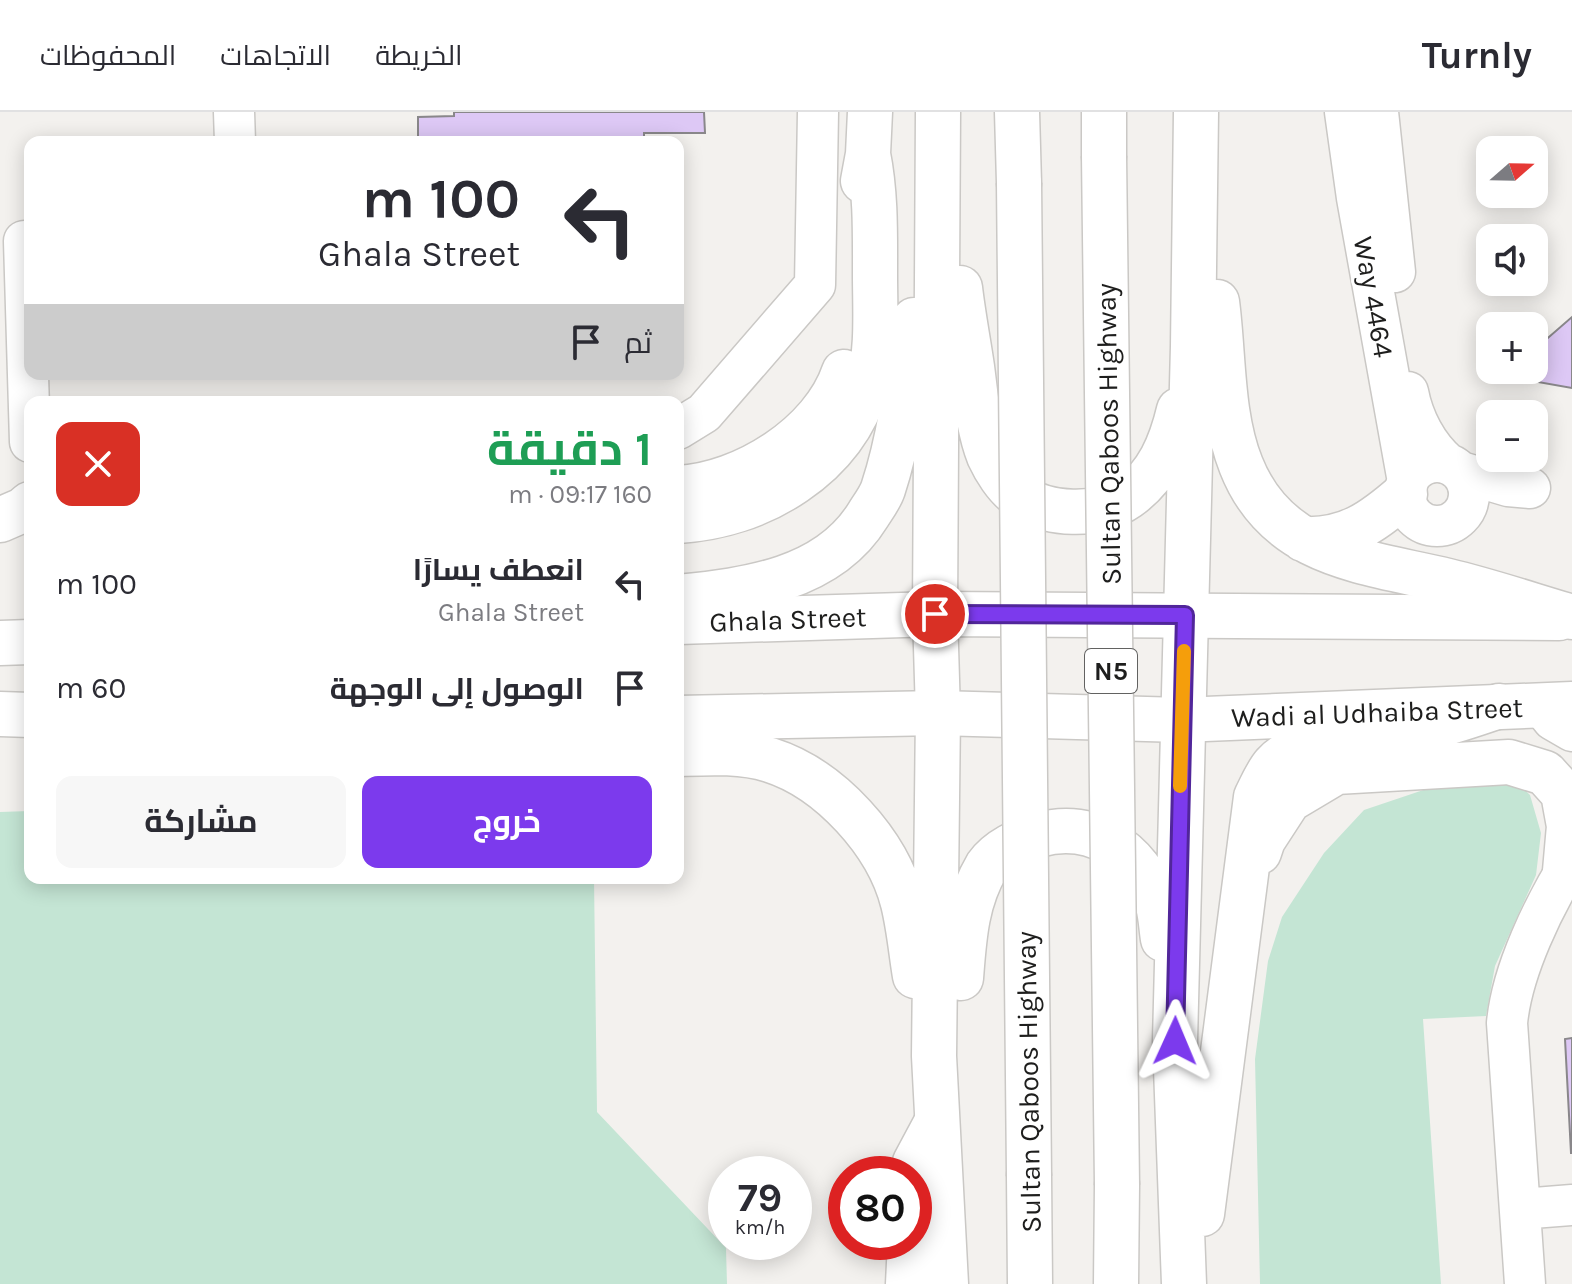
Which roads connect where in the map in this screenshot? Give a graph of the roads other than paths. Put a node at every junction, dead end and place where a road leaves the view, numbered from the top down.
1 (234, 112) edge
2 (818, 112) edge
3 (938, 112) edge
4 (1017, 112) edge
5 (1104, 112) edge
6 (1345, 112) edge
7 (1383, 120) edge
8 (1196, 129) edge
9 (869, 133) edge
10 (235, 136) edge
11 (939, 200) junction
12 (1193, 346) junction
13 (684, 425) edge
14 (1454, 468) junction
15 (684, 487) edge
16 (1406, 488) junction
17 (0, 503) edge
18 (24, 503) edge
19 (24, 507) edge
20 (1462, 515) junction
21 (0, 520) edge
22 (684, 520) edge
23 (1303, 539) junction
24 (0, 540) edge
25 (24, 540) edge
26 (684, 596) edge
27 (935, 614) junction
28 (1185, 615) junction
29 (1572, 618) edge
30 (684, 622) edge
31 (24, 642) edge
32 (0, 643) edge
33 (1546, 712) edge
34 (938, 713) junction
35 (0, 714) edge
36 (24, 715) edge
37 (684, 718) edge
38 (1181, 720) junction
39 (684, 754) edge
40 (1568, 865) edge
41 (1241, 912) junction
42 (1175, 1041) junction
43 (934, 1056) junction
44 (936, 1119) junction
45 (916, 1156) edge
46 (1572, 1205) edge
47 (1520, 1209) junction
48 (933, 1262) edge
49 (906, 1284) edge
50 (1030, 1284) edge
51 (1116, 1284) edge
52 (1184, 1284) edge
53 (1193, 1284) edge
54 (1525, 1284) edge

1 - 10 street
2 - 13 street
3 - 11 main road
4 - 50 main road, Sultan Qaboos Highway, bridge
5 - 51 main road, Sultan Qaboos Highway / N5, bridge
6 - 16 street, Way 4464
7 - 14 street, Way 4464
8 - 12 main road
8 - 23 main road
9 - 15 main road
9 - 22 main road
11 - 12 main road
11 - 26 main road
11 - 27 main road
12 - 28 main road
14 - 16 street
14 - 20 street
14 - 20 street
16 - 20 street
16 - 23 main road
17 - 18 main road
19 - 21 main road
23 - 29 main road
24 - 25 main road
27 - 28 main road, Ghala Street
27 - 30 main road, Ghala Street
27 - 34 main road
28 - 29 main road
28 - 38 main road
31 - 32 main road
33 - 38 main road, Wadi al Udhaiba Street
33 - 41 main road
34 - 37 main road
34 - 38 main road
34 - 43 main road
35 - 36 main road
38 - 42 main road
39 - 43 main road
40 - 41 main road
40 - 47 street
41 - 53 main road
42 - 48 main road
42 - 52 main road
43 - 44 main road
44 - 45 street
44 - 48 main road
46 - 47 street
47 - 54 street
48 - 49 street

